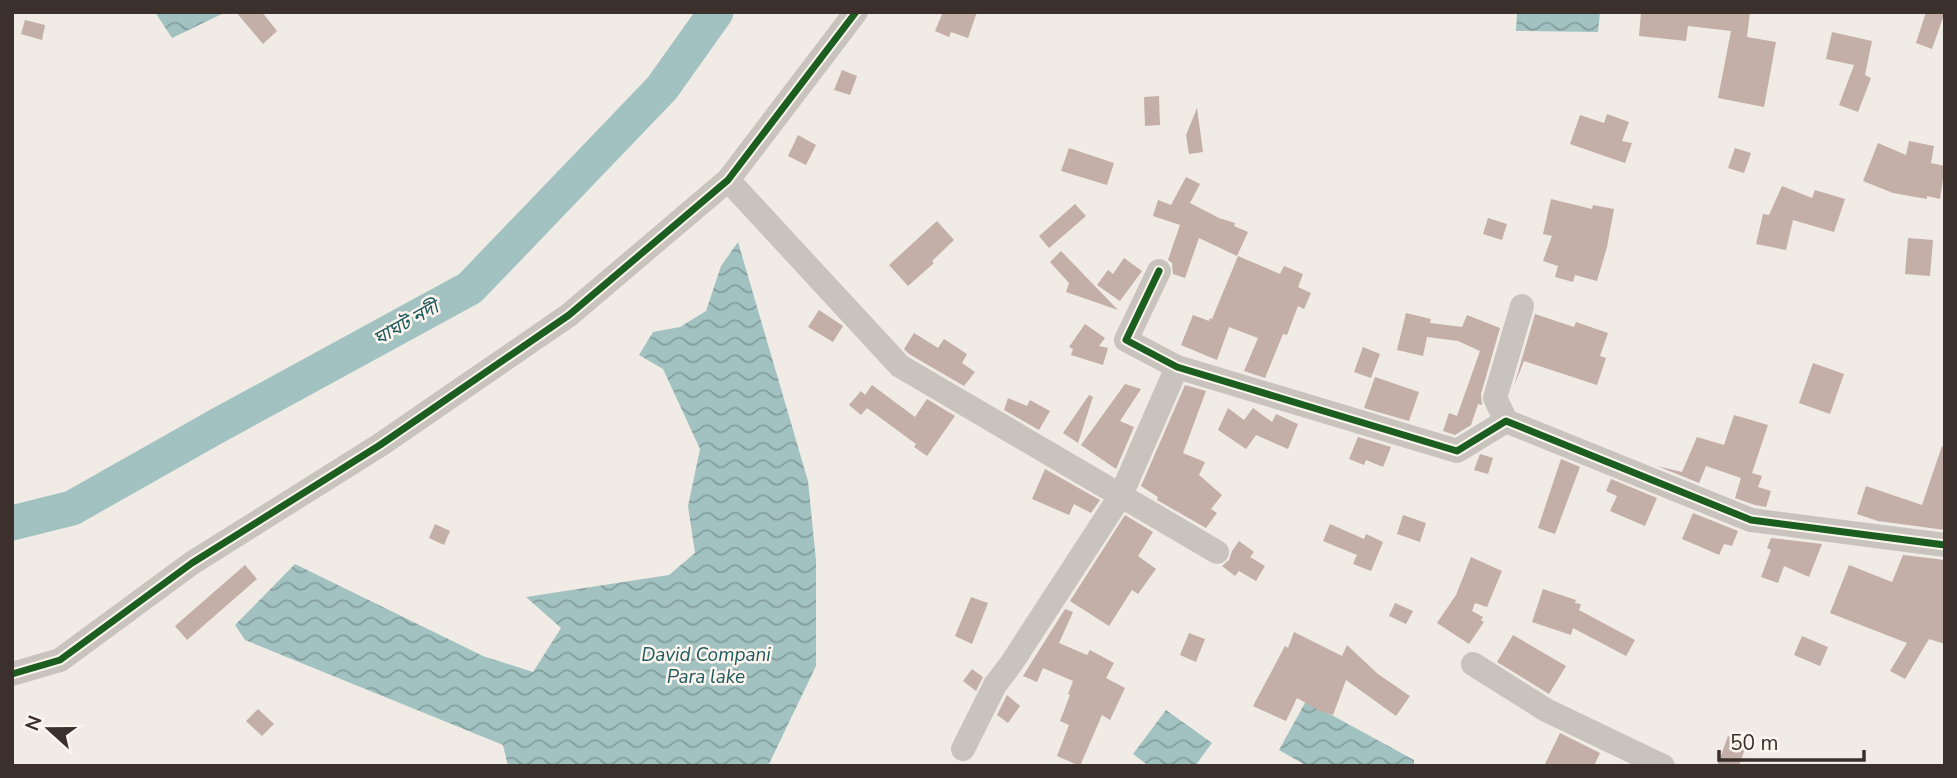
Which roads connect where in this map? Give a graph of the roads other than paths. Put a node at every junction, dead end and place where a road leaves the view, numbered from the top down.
1 (856, 12) edge
2 (728, 180) junction
3 (1159, 271) dead end
4 (1522, 306) dead end
5 (1177, 367) junction
6 (1506, 421) junction
7 (1121, 495) junction
8 (1945, 545) edge
9 (1217, 552) dead end
10 (1473, 664) dead end
11 (12, 674) edge
12 (963, 750) dead end
13 (1664, 766) edge

1 - 2 street
2 - 7 street
2 - 11 street
3 - 5 street
4 - 6 street
5 - 6 street
5 - 7 street
6 - 8 street
7 - 9 street
7 - 12 street
10 - 13 street

